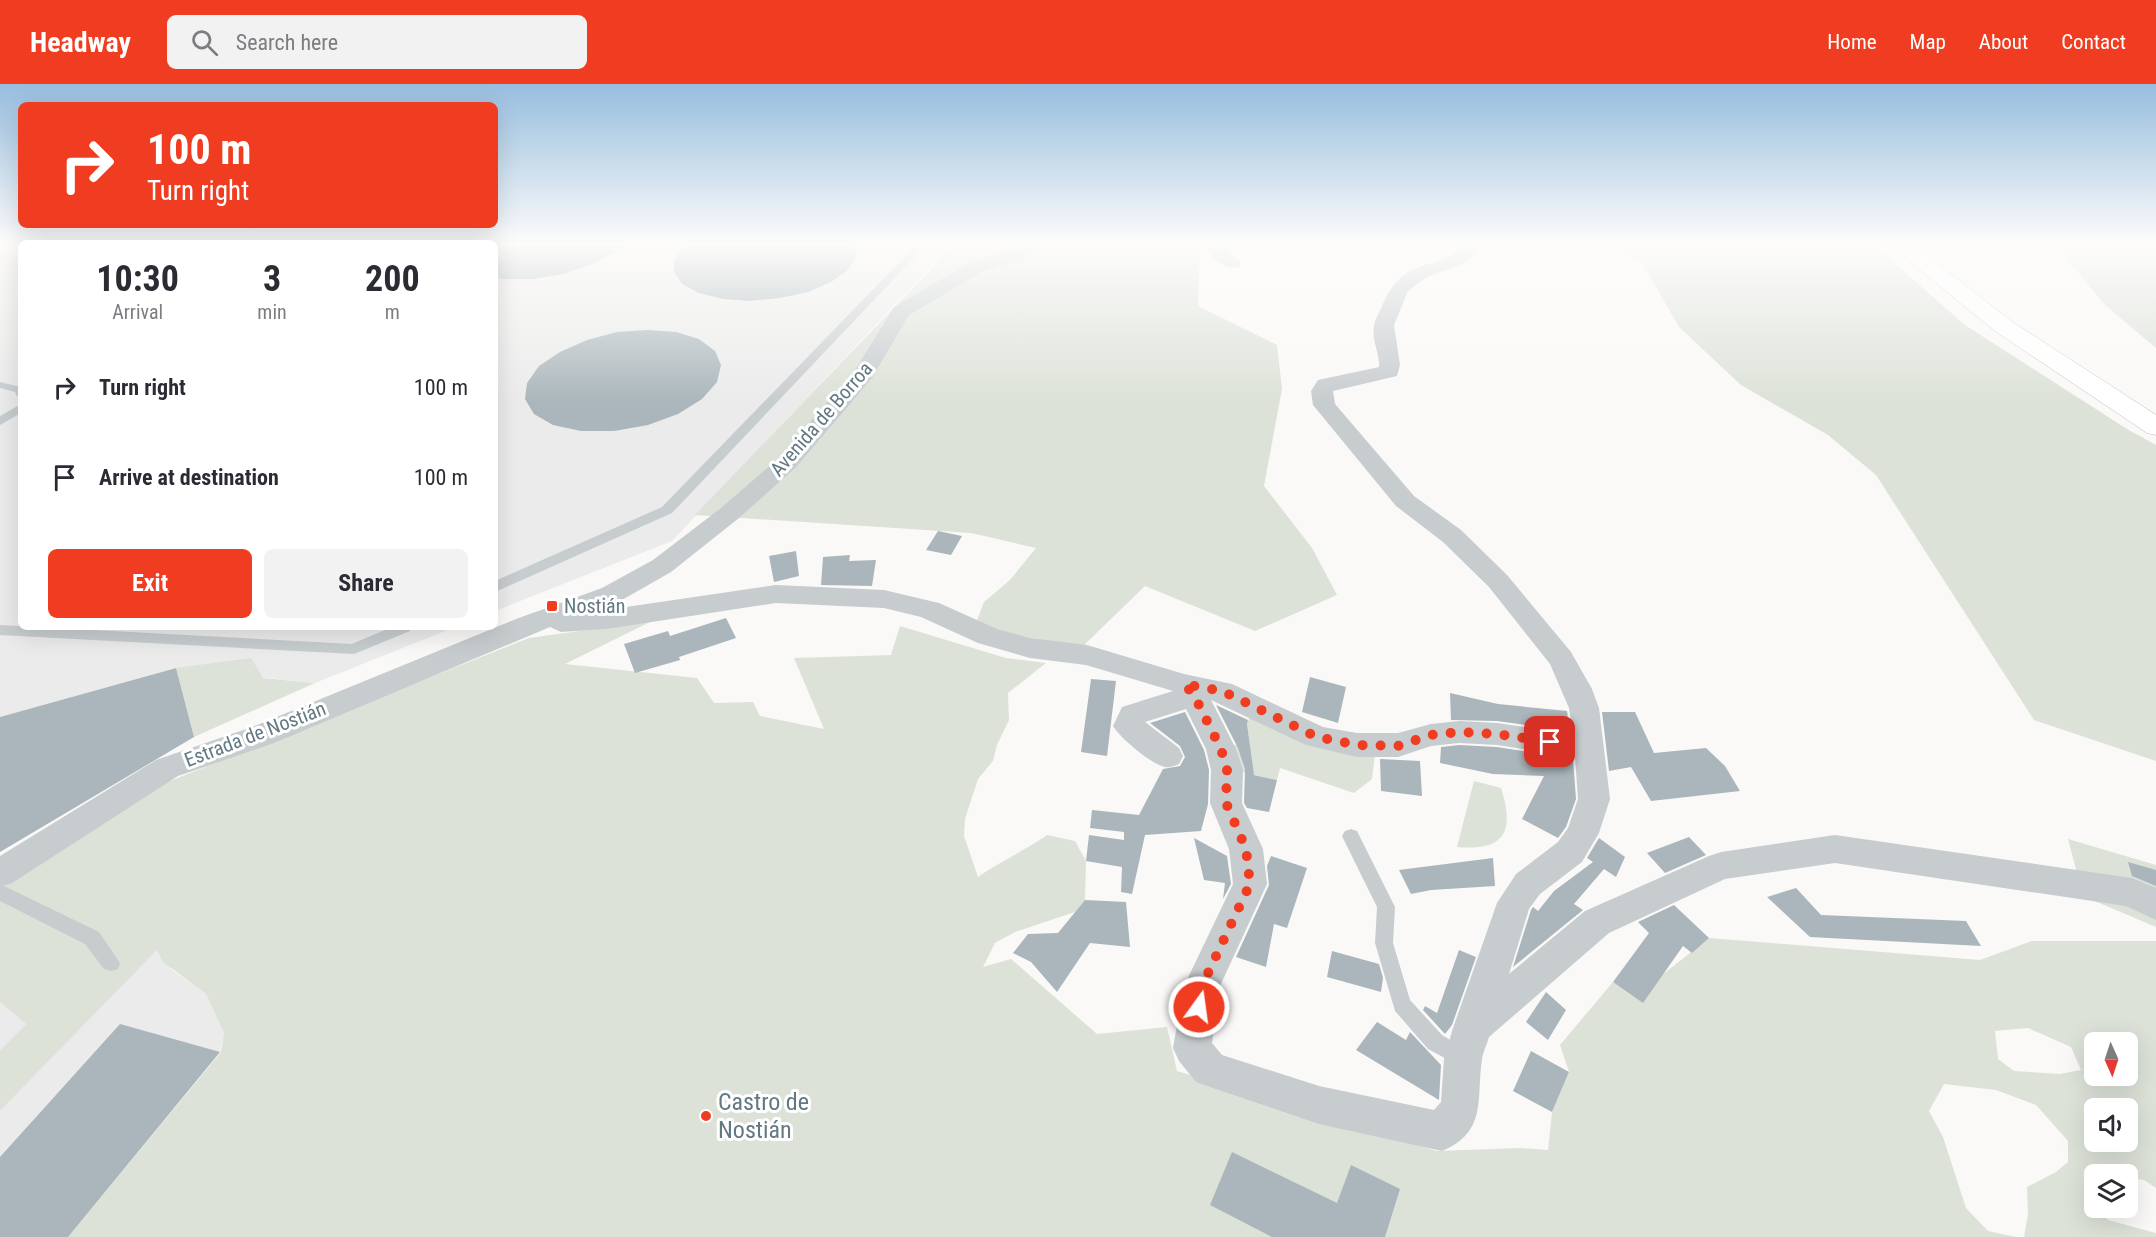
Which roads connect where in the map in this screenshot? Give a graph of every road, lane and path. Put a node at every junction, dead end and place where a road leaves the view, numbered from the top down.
1 (872, 296) edge
2 (928, 296) edge
3 (1397, 296) edge
4 (1965, 296) edge
5 (1995, 296) edge
6 (18, 378) edge
7 (18, 382) edge
8 (0, 384) edge
9 (18, 389) edge
10 (2156, 405) edge
11 (18, 410) edge
12 (0, 420) edge
13 (2156, 427) edge
14 (498, 586) edge
15 (525, 626) junction
16 (0, 630) edge
17 (398, 630) edge
18 (1189, 690) junction
19 (1590, 748) junction
20 (1167, 756) dead end
21 (1351, 836) dead end
22 (0, 873) edge
23 (0, 892) edge
24 (2156, 905) edge
25 (111, 963) dead end
26 (1468, 1043) junction

1 - 14 lane
2 - 15 street, Avenida de Borroa
3 - 19 street
4 - 13 highway
5 - 10 highway
6 - 8 lane
7 - 8 lane
8 - 9 lane
11 - 12 lane
15 - 18 street
15 - 22 street, Estrada de Nostián
16 - 17 lane
18 - 19 street
18 - 20 street
18 - 26 street
19 - 26 street
21 - 26 lane
23 - 25 lane
24 - 26 street

